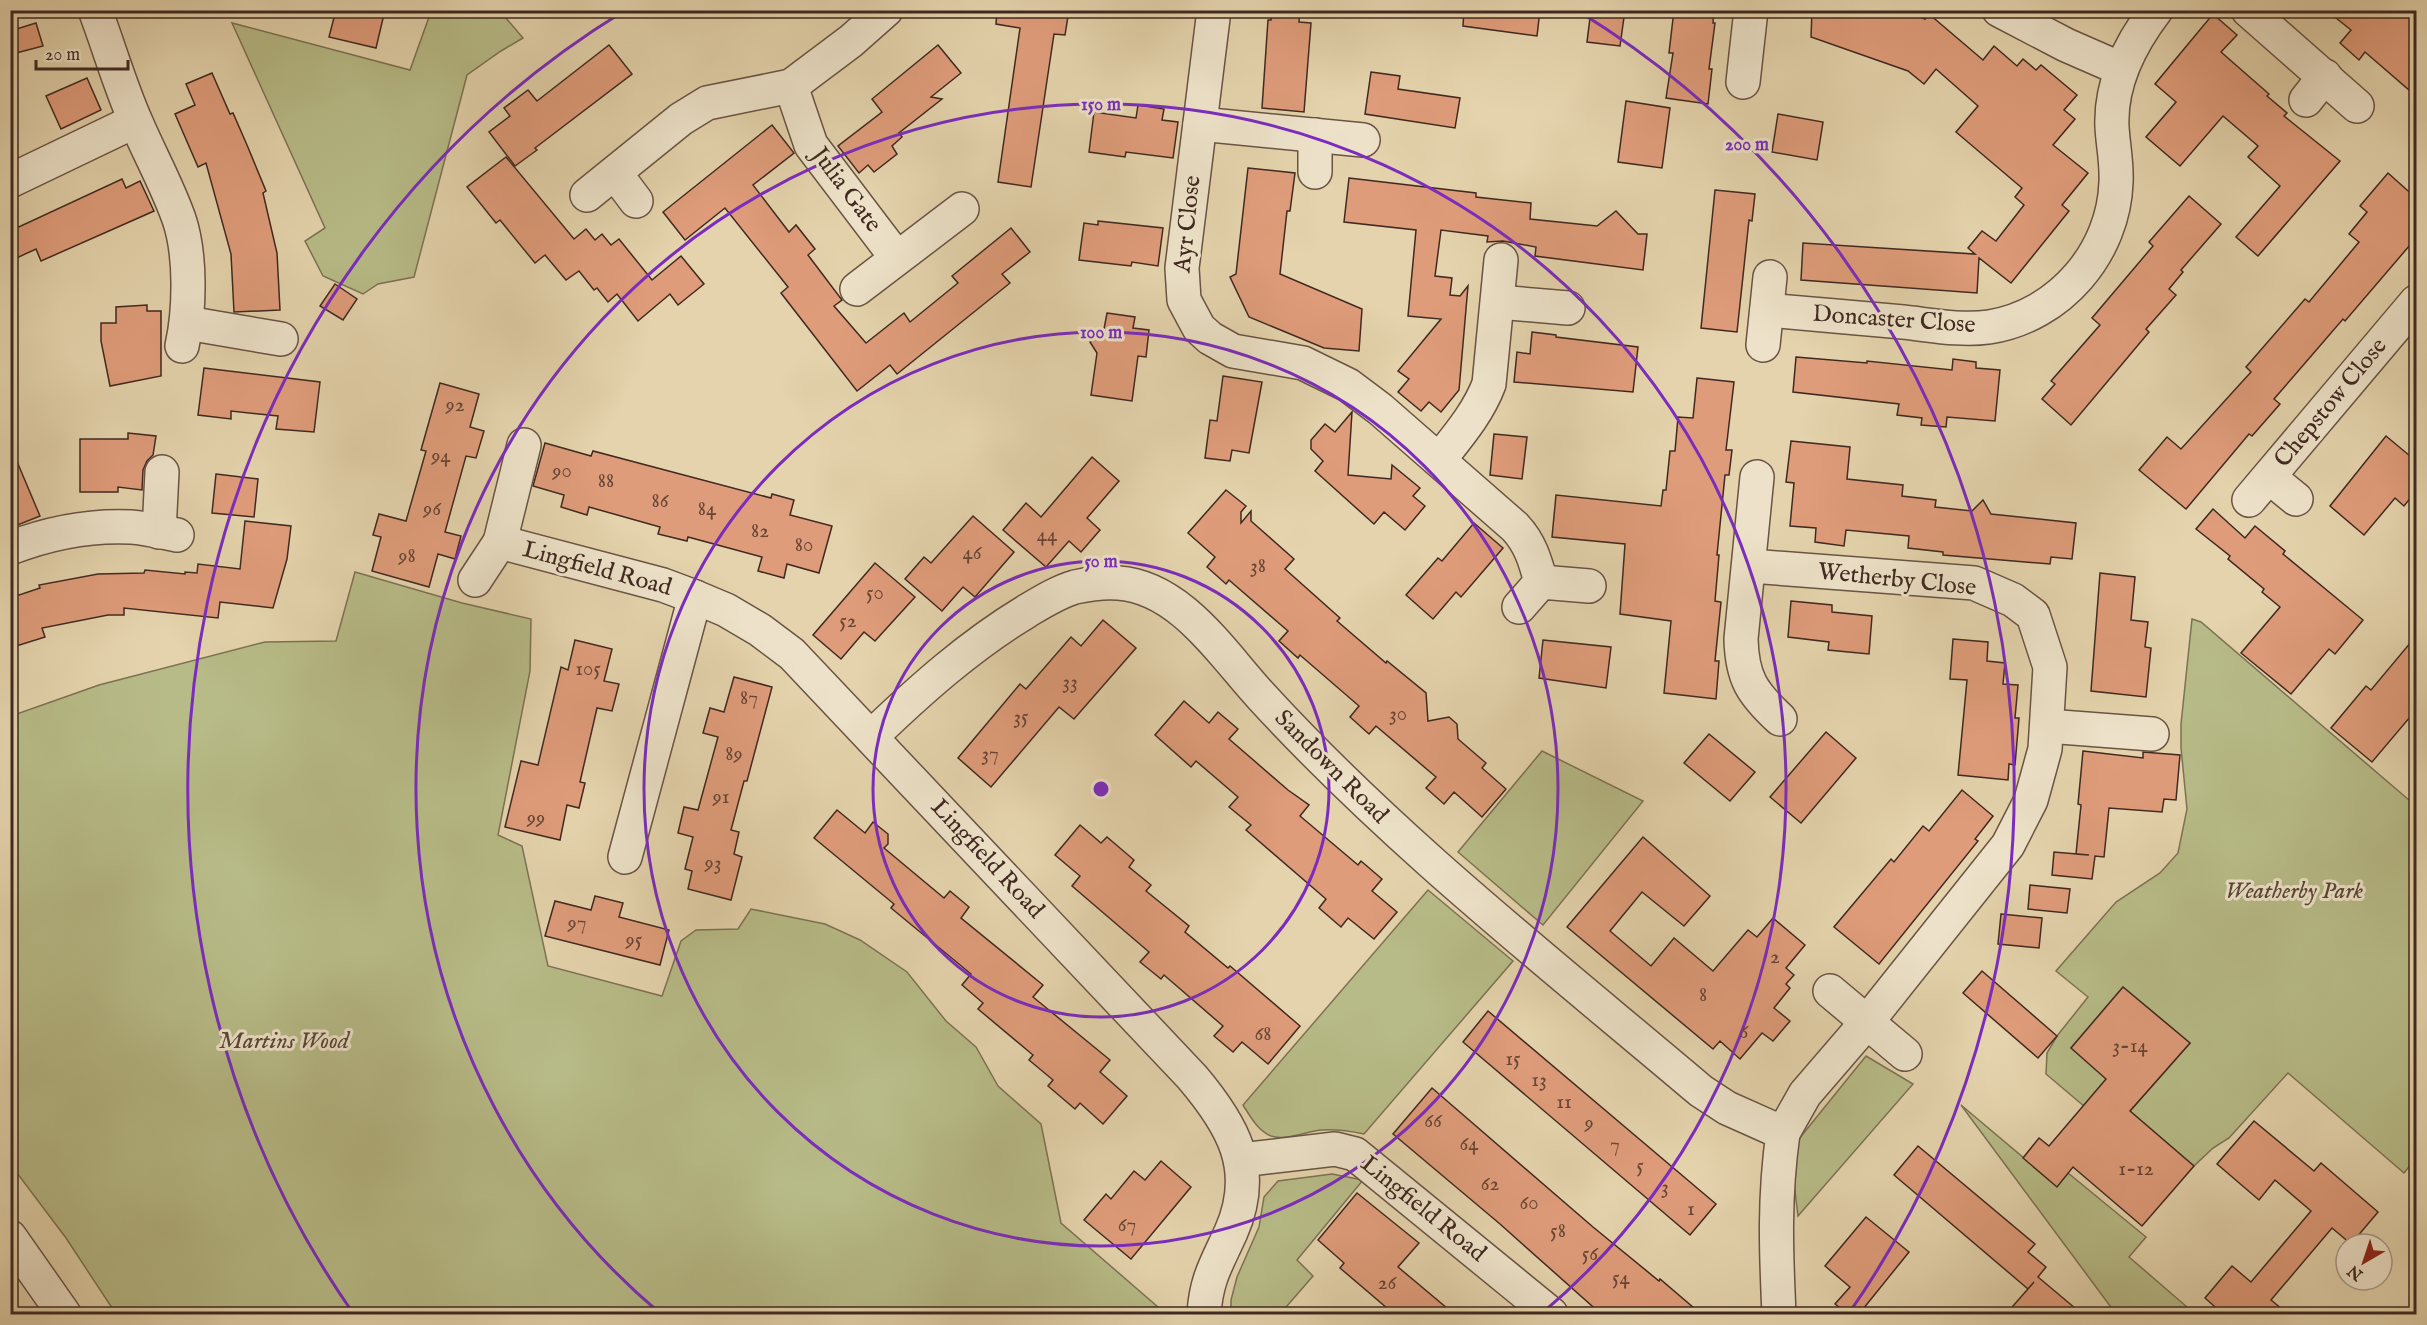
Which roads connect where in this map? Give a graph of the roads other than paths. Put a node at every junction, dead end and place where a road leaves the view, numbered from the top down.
1 (95, 10) edge
2 (886, 10) edge
3 (1214, 10) edge
4 (1750, 10) edge
5 (1998, 10) edge
6 (2156, 10) edge
7 (2248, 10) edge
8 (2121, 69) junction
9 (1743, 82) dead end
10 (791, 86) junction
11 (2357, 106) dead end
12 (135, 121) junction
13 (1200, 124) junction
14 (1315, 135) junction
15 (1363, 140) dead end
16 (1315, 172) dead end
17 (615, 173) junction
18 (10, 181) edge
19 (587, 195) dead end
20 (636, 201) dead end
21 (962, 209) dead end
22 (896, 257) junction
23 (1501, 260) dead end
24 (1770, 277) dead end
25 (857, 289) dead end
26 (1498, 302) junction
27 (2416, 302) edge
28 (1568, 308) dead end
29 (1767, 310) junction
30 (281, 339) dead end
31 (1764, 345) dead end
32 (524, 446) dead end
33 (1439, 460) junction
34 (162, 472) dead end
35 (1757, 477) dead end
36 (2296, 499) dead end
37 (500, 542) junction
38 (10, 548) edge
39 (1750, 566) junction
40 (475, 580) dead end
41 (1541, 582) junction
42 (1589, 586) dead end
43 (695, 597) junction
44 (1519, 607) dead end
45 (1780, 719) dead end
46 (2047, 726) junction
47 (2152, 735) dead end
48 (871, 736) junction
49 (625, 857) dead end
50 (1830, 991) dead end
51 (1867, 1022) junction
52 (1905, 1053) dead end
53 (1783, 1133) junction
54 (1241, 1160) junction
55 (10, 1237) edge
56 (64, 1314) edge
57 (1204, 1314) edge
58 (1551, 1314) edge
59 (1779, 1314) edge

1 - 12 street
2 - 10 street
3 - 13 street, Ayr Close
4 - 9 street
5 - 8 street
6 - 8 street, Doncaster Close
7 - 11 street
8 - 29 street, Doncaster Close
10 - 17 street
10 - 22 street, Julia Gate
12 - 18 street
12 - 30 street
13 - 14 street
13 - 33 street, Ayr Close
14 - 15 street
14 - 16 street
17 - 19 street
17 - 20 street
21 - 22 street, Julia Gate
22 - 25 street, Julia Gate
23 - 26 street
24 - 29 street
26 - 28 street
26 - 33 street
27 - 36 street, Chepstow Close
29 - 31 street
32 - 37 street, Lingfield Road
33 - 41 street, Ayr Close
34 - 38 street
35 - 39 street
37 - 40 street, Lingfield Road
37 - 43 street, Lingfield Road
39 - 45 street
39 - 46 street, Wetherby Close
41 - 42 street
41 - 44 street
43 - 48 street, Lingfield Road
43 - 49 street, Lingfield Road
46 - 47 street
46 - 51 street, Wetherby Close
48 - 53 street, Sandown Road
48 - 54 street, Lingfield Road
50 - 51 street
51 - 52 street
51 - 53 street
53 - 59 street
54 - 57 street, Lingfield Road
54 - 58 street, Lingfield Road
55 - 56 street

